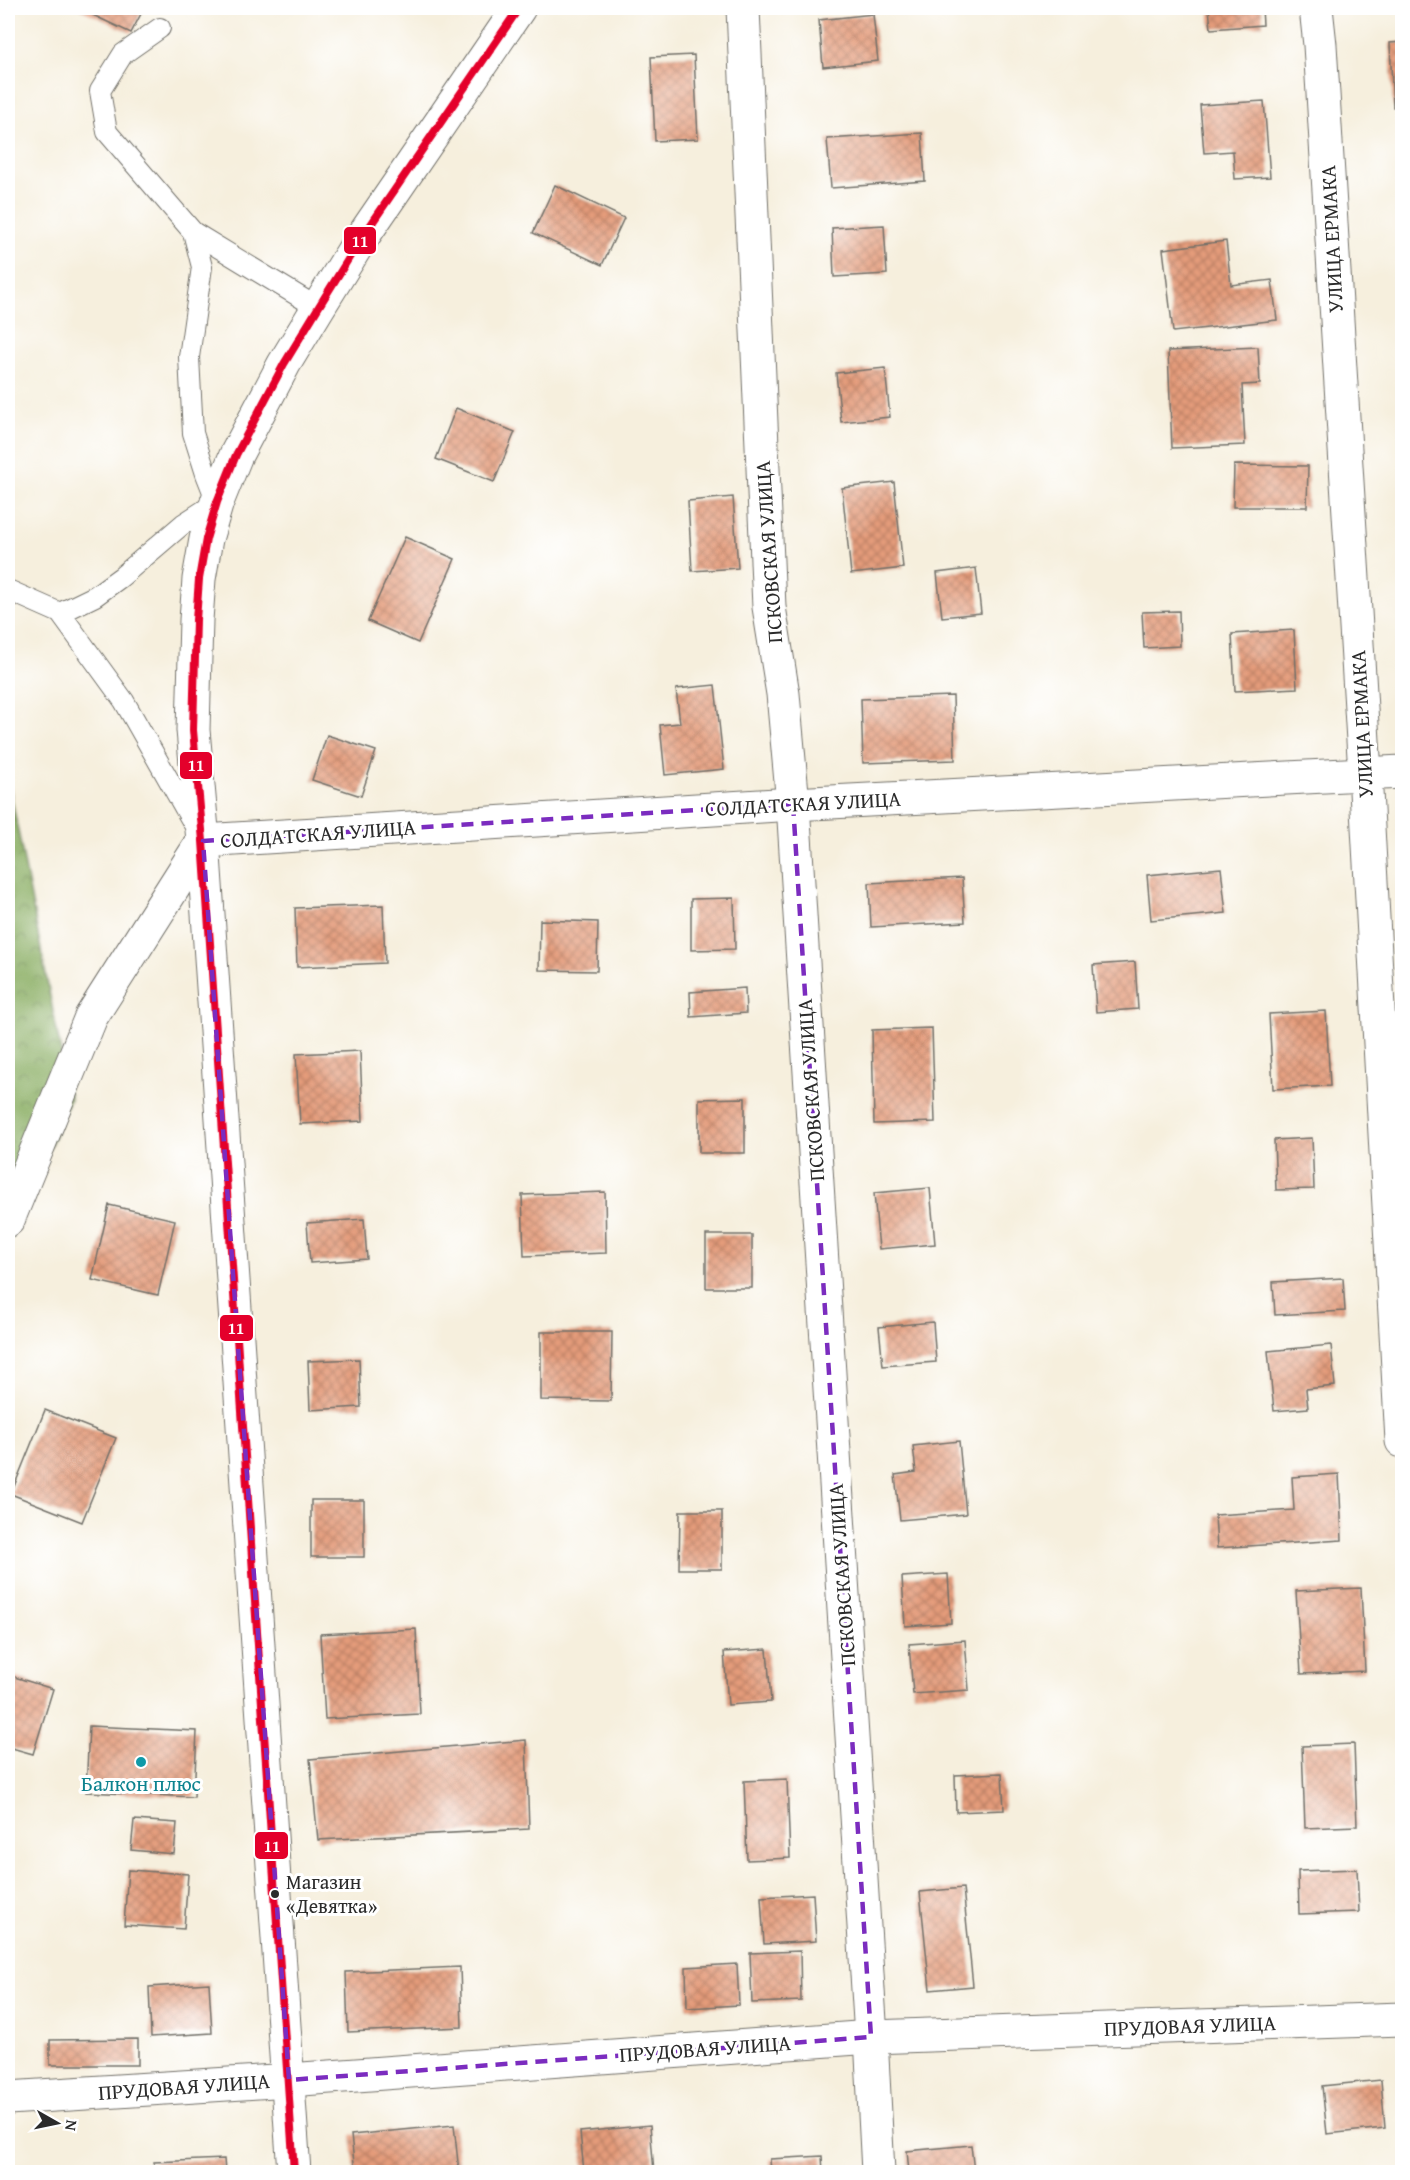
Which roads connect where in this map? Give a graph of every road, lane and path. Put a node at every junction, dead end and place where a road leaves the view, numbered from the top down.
1 (519, 8) edge
2 (744, 8) edge
3 (1316, 8) edge
4 (160, 28) dead end
5 (193, 232) junction
6 (318, 308) junction
7 (217, 502) junction
8 (8, 590) edge
9 (60, 613) junction
10 (1402, 772) edge
11 (1365, 773) junction
12 (793, 804) junction
13 (203, 841) junction
14 (8, 1220) edge
15 (1402, 1442) edge
16 (1402, 2019) edge
17 (871, 2037) junction
18 (289, 2080) junction
19 (8, 2098) edge
20 (294, 2172) edge
21 (878, 2172) edge

1 - 6 street
2 - 12 street, ПСКОВСКАЯ УЛИЦА
3 - 11 street, УЛИЦА ЕРМАКА
4 - 5 lane
5 - 6 lane
5 - 7 lane
6 - 7 street
7 - 9 lane
7 - 13 street
8 - 9 lane
9 - 13 lane
10 - 11 street, СОЛДАТСКАЯ УЛИЦА
11 - 12 street, СОЛДАТСКАЯ УЛИЦА
11 - 15 street, УЛИЦА ЕРМАКА
12 - 13 street, СОЛДАТСКАЯ УЛИЦА
12 - 17 street, ПСКОВСКАЯ УЛИЦА
13 - 14 street
13 - 18 street
16 - 17 street, ПРУДОВАЯ УЛИЦА
17 - 18 street, ПРУДОВАЯ УЛИЦА
17 - 21 street, ПСКОВСКАЯ УЛИЦА
18 - 19 street, ПРУДОВАЯ УЛИЦА
18 - 20 street

